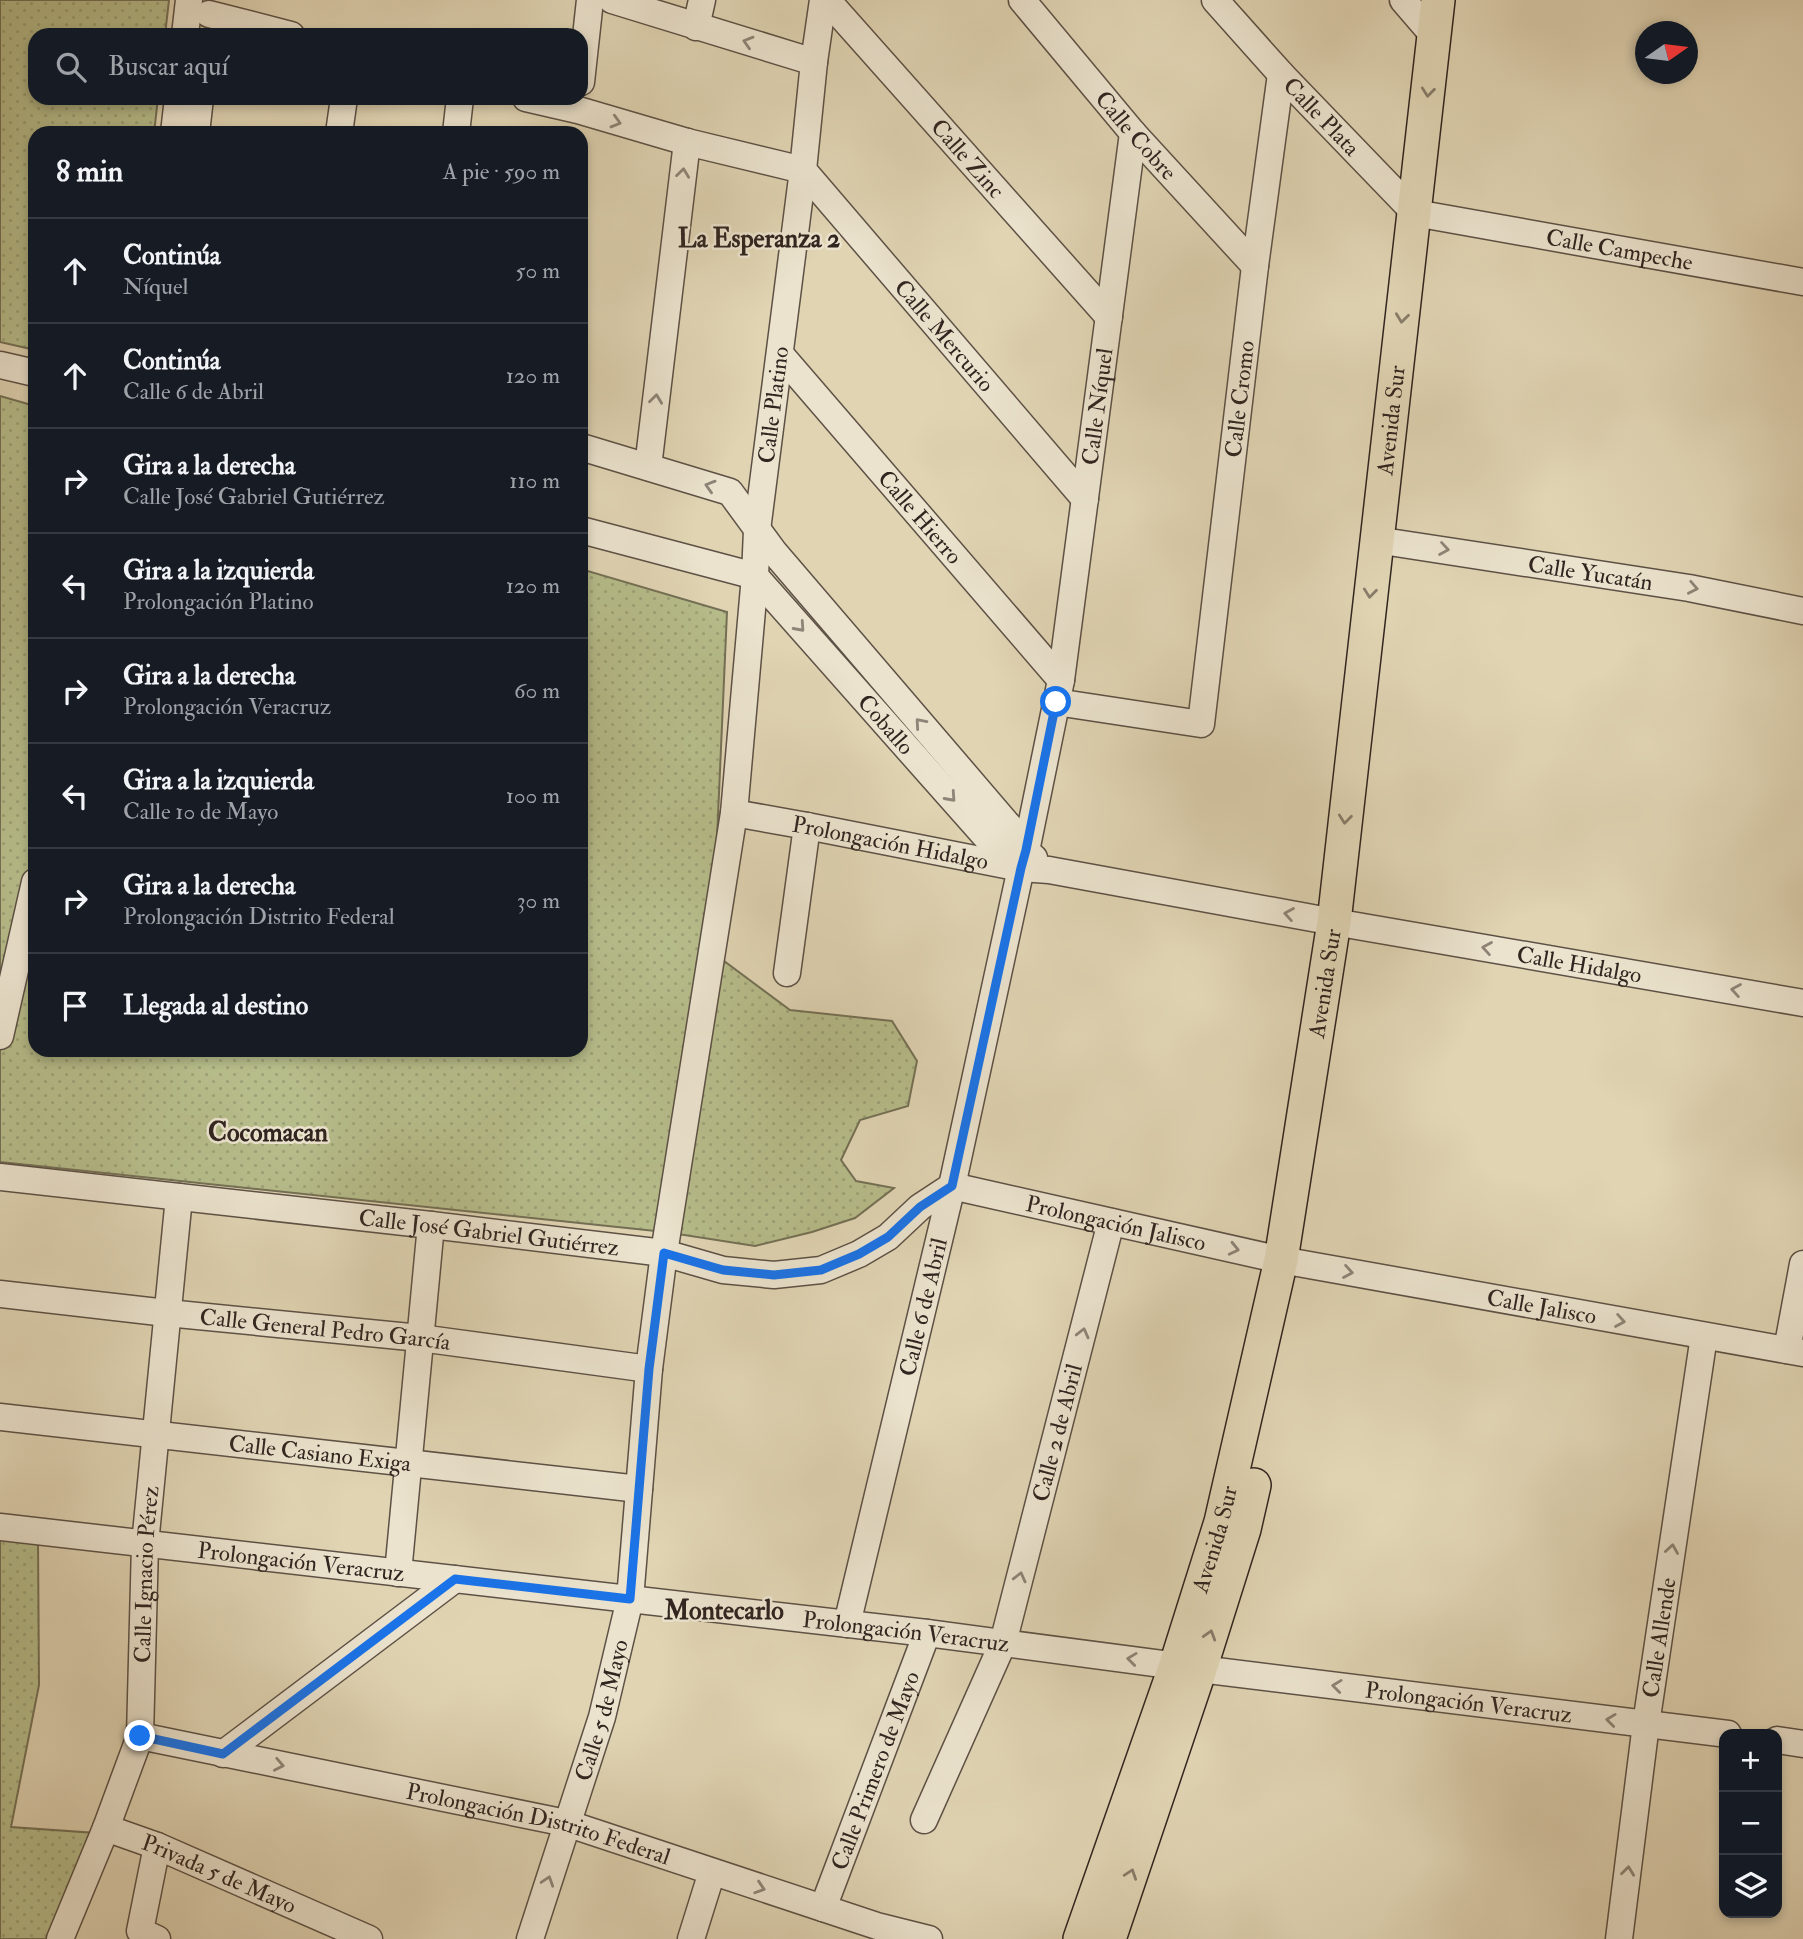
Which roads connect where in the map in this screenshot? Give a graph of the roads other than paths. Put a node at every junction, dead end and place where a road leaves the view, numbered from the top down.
1 (590, 0) edge
2 (612, 0) edge
3 (702, 0) edge
4 (825, 0) edge
5 (1022, 0) edge
6 (1215, 0) edge
7 (1403, 0) edge
8 (1438, 0) edge
9 (1461, 0) edge
10 (204, 12) edge
11 (696, 27) junction
12 (191, 28) edge
13 (265, 28) edge
14 (587, 28) edge
15 (1434, 36) junction
16 (814, 62) junction
17 (1281, 74) junction
18 (177, 105) edge
19 (199, 105) edge
20 (343, 105) edge
21 (459, 105) edge
22 (548, 105) edge
23 (577, 114) edge
24 (175, 126) edge
25 (197, 126) edge
26 (340, 126) edge
27 (457, 126) edge
28 (1133, 134) junction
29 (687, 142) junction
30 (803, 170) junction
31 (1426, 215) junction
32 (1255, 266) junction
33 (1803, 282) edge
34 (1109, 317) junction
35 (780, 354) junction
36 (0, 365) edge
37 (28, 371) edge
38 (588, 449) edge
39 (648, 467) junction
40 (1085, 499) junction
41 (757, 530) junction
42 (588, 532) edge
43 (1388, 541) junction
44 (755, 576) junction
45 (1803, 611) edge
46 (1059, 691) junction
47 (734, 813) junction
48 (807, 826) junction
49 (977, 847) junction
50 (1023, 859) junction
51 (28, 913) edge
52 (1345, 924) junction
53 (787, 973) dead end
54 (1803, 1003) edge
55 (0, 1036) edge
56 (0, 1177) edge
57 (952, 1186) junction
58 (179, 1197) junction
59 (1111, 1222) junction
60 (431, 1225) junction
61 (664, 1253) junction
62 (1293, 1262) junction
63 (1803, 1264) edge
64 (0, 1294) edge
65 (167, 1313) junction
66 (1704, 1336) junction
67 (420, 1338) junction
68 (1795, 1352) edge
69 (649, 1369) junction
70 (0, 1417) edge
71 (155, 1434) junction
72 (408, 1463) junction
73 (639, 1489) junction
74 (0, 1527) edge
75 (145, 1544) junction
76 (398, 1573) junction
77 (455, 1579) junction
78 (630, 1599) junction
79 (847, 1624) junction
80 (927, 1633) junction
81 (1003, 1643) junction
82 (1188, 1667) junction
83 (1646, 1724) junction
84 (1719, 1733) edge
85 (140, 1736) junction
86 (1782, 1741) edge
87 (1803, 1744) edge
88 (223, 1754) junction
89 (924, 1820) dead end
90 (566, 1823) junction
91 (106, 1828) junction
92 (157, 1846) junction
93 (712, 1872) junction
94 (823, 1908) junction
95 (875, 1932) edge
96 (149, 1935) edge
97 (60, 1939) edge
98 (369, 1939) edge
99 (530, 1939) edge
100 (691, 1939) edge
101 (929, 1939) edge
102 (1080, 1939) edge
103 (1109, 1939) edge
104 (1619, 1939) edge

1 - 14 street
2 - 11 street
3 - 11 street
4 - 16 street, Calle Platino
4 - 34 street, Calle Zinc
5 - 28 street, Calle Cobre
6 - 17 street, Calle Plata
7 - 15 street
8 - 15 main road, Avenida Sur
9 - 31 main road, Avenida Sur
10 - 12 street
10 - 13 street
16 -> 11 street
15 -> 31 main road, Avenida Sur
16 - 30 street, Calle Platino
17 - 31 street, Calle Plata
17 - 32 street, Calle Cromo
18 - 24 street
19 - 25 street
20 - 26 street
21 - 27 street
22 - 23 street
23 -> 29 street
28 - 32 street, Calle Cobre
28 - 34 street, Calle Níquel
29 - 30 street
39 -> 29 street
30 - 35 street, Calle Platino
30 - 40 street, Calle Mercurio
31 - 33 street, Calle Campeche
31 - 43 main road, Avenida Sur
32 - 46 street, Calle Cromo
34 - 40 street, Calle Níquel
35 - 41 street, Calle Platino
35 - 46 street, Calle Hierro
36 - 37 street
38 - 39 street, Coballo
41 -> 39 street, Coballo
40 - 46 street, Calle Níquel
41 - 44 street, Calle Platino
50 -> 41 street, Coballo
42 - 44 street
43 -> 45 street, Calle Yucatán
43 - 52 main road, Avenida Sur
44 - 47 street, Calle Platino
44 -> 49 street, Coballo
46 - 50 street, Calle Níquel
47 - 48 street, Prolongación Hidalgo
47 - 61 street, Calle Platino
48 - 49 street, Prolongación Hidalgo
48 - 53 street
49 - 50 street, Coballo
52 -> 50 street, Prolongación Hidalgo
50 - 57 street, Calle 6 de Abril
51 - 55 street
54 -> 52 street, Calle Hidalgo
52 - 62 main road, Avenida Sur
56 - 58 street, Calle José Gabriel Gutiérrez
57 - 59 street, Prolongación Jalisco
57 - 61 street, Calle José Gabriel Gutiérrez
57 - 79 street, Calle 6 de Abril
58 - 60 street, Calle José Gabriel Gutiérrez
58 - 65 street, Calle Ignacio Pérez
59 -> 62 street, Prolongación Jalisco
81 -> 59 street, Calle 2 de Abril
60 - 61 street, Calle José Gabriel Gutiérrez
60 - 67 street
61 - 69 street, Calle 5 de Mayo
62 -> 66 street, Calle Jalisco
62 - 82 main road, Avenida Sur
63 - 68 street
64 - 65 street, Calle General Pedro García
65 - 67 street, Calle General Pedro García
65 - 71 street, Calle Ignacio Pérez
66 - 68 street, Calle Jalisco
83 -> 66 street, Calle Allende
67 - 69 street, Calle General Pedro García
67 - 72 street
69 - 73 street, Calle 5 de Mayo
70 - 71 street, Calle Casiano Exiga
71 - 72 street, Calle Casiano Exiga
71 - 75 street, Calle Ignacio Pérez
72 - 73 street, Calle Casiano Exiga
72 - 76 street
73 - 78 street, Calle 5 de Mayo
74 - 75 street, Prolongación Veracruz
75 - 76 street, Prolongación Veracruz
75 - 85 street, Calle Ignacio Pérez
76 - 77 street, Prolongación Veracruz
77 - 78 street, Prolongación Veracruz
77 - 88 street
78 - 79 street, Prolongación Veracruz
78 - 90 street, Calle 5 de Mayo
79 - 80 street, Prolongación Veracruz
80 - 81 street, Prolongación Veracruz
80 - 94 street, Calle Primero de Mayo
82 -> 81 street, Prolongación Veracruz
81 - 89 street, Calle 2 de Abril
83 -> 82 street, Prolongación Veracruz
82 - 102 main road, Avenida Sur
103 -> 82 main road, Avenida Sur
83 - 84 street, Prolongación Veracruz
104 -> 83 street, Calle Allende
85 - 88 street, Prolongación Distrito Federal
85 - 91 street, Calle Ignacio Pérez
86 - 87 street
88 -> 90 street, Prolongación Distrito Federal
90 - 93 street, Prolongación Distrito Federal
99 -> 90 street, Calle 5 de Mayo
91 - 92 street, Privada 5 de Mayo
91 - 97 street, Calle Ignacio Pérez
92 - 96 street
92 - 98 street, Privada 5 de Mayo
93 -> 94 street, Prolongación Distrito Federal
93 - 100 street
94 - 95 street, Prolongación Distrito Federal
95 - 101 street, Prolongación Distrito Federal

